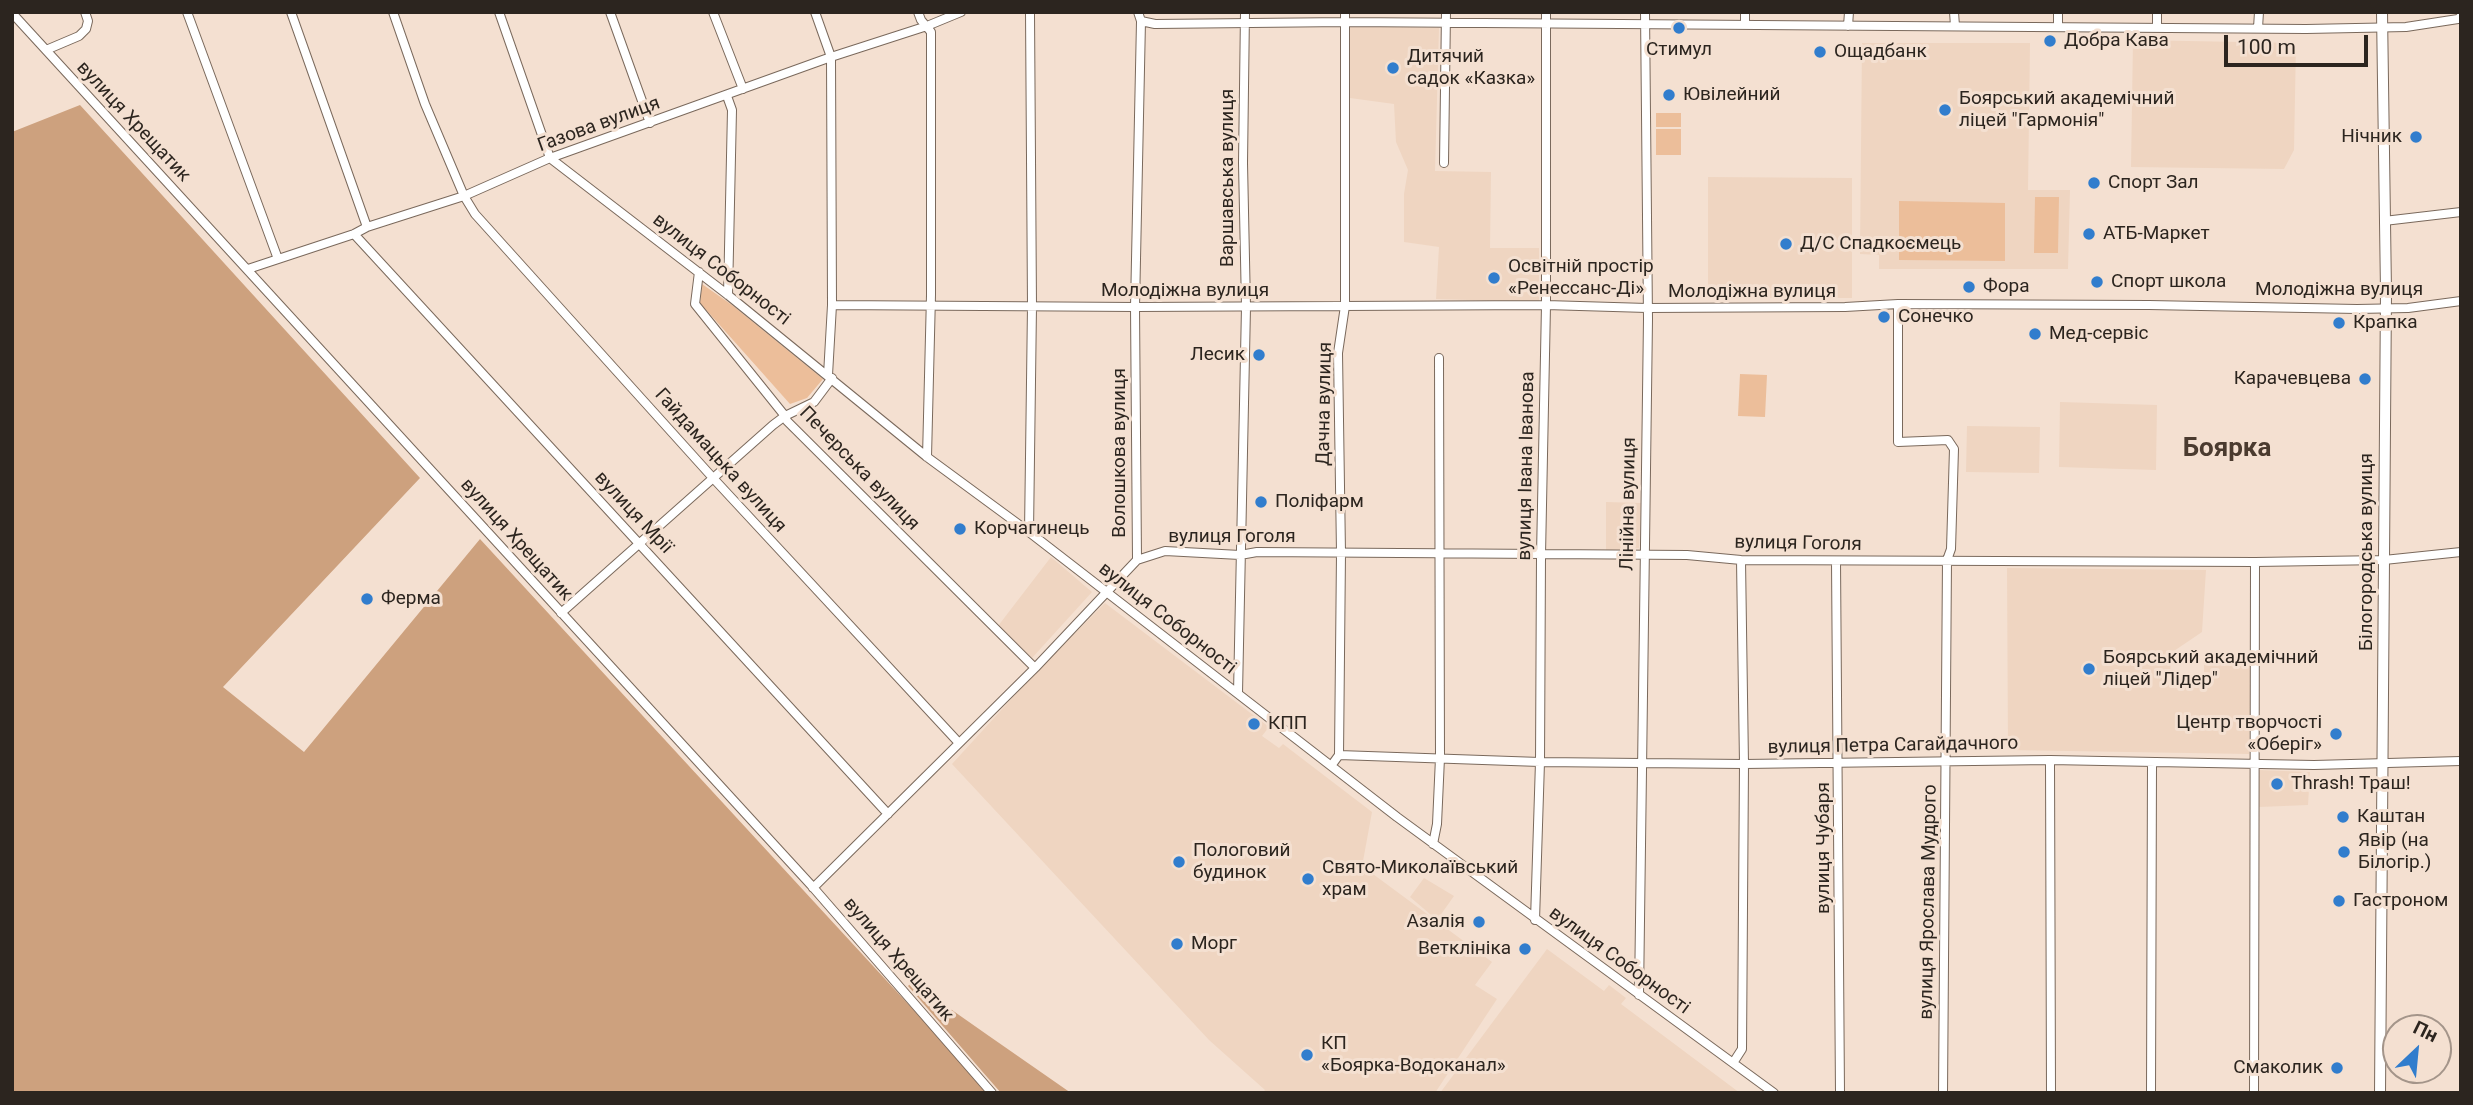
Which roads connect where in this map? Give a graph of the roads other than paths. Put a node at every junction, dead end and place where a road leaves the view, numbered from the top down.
1 (85, 12) edge
2 (187, 12) edge
3 (291, 12) edge
4 (393, 12) edge
5 (499, 12) edge
6 (610, 12) edge
7 (713, 12) edge
8 (815, 12) edge
9 (918, 12) edge
10 (961, 12) edge
11 (1030, 12) edge
12 (1245, 12) edge
13 (1345, 12) edge
14 (1446, 12) edge
15 (1546, 12) edge
16 (1645, 12) edge
17 (1745, 12) edge
18 (1849, 12) edge
19 (1954, 12) edge
20 (2058, 12) edge
21 (2157, 12) edge
22 (2259, 12) edge
23 (2382, 12) edge
24 (12, 13) edge
25 (2461, 16) edge
26 (1139, 17) edge
27 (1346, 22) junction
28 (1446, 23) junction
29 (1546, 24) junction
30 (1645, 24) junction
31 (1246, 25) junction
32 (1745, 25) junction
33 (927, 26) junction
34 (1848, 26) junction
35 (1955, 26) junction
36 (2058, 27) junction
37 (2157, 28) junction
38 (2382, 28) junction
39 (2258, 29) junction
40 (46, 50) junction
41 (831, 57) junction
42 (743, 89) junction
43 (727, 96) junction
44 (650, 123) junction
45 (550, 158) junction
46 (1444, 163) dead end
47 (464, 196) junction
48 (2461, 212) edge
49 (2384, 221) junction
50 (367, 227) junction
51 (354, 234) junction
52 (278, 260) junction
53 (248, 269) junction
54 (699, 272) junction
55 (728, 295) junction
56 (2461, 301) edge
57 (1898, 304) junction
58 (832, 305) junction
59 (1546, 305) junction
60 (931, 306) junction
61 (1032, 306) junction
62 (1345, 306) junction
63 (1135, 307) junction
64 (1246, 307) junction
65 (1647, 308) junction
66 (2386, 308) junction
67 (1439, 358) dead end
68 (830, 376) junction
69 (785, 416) junction
70 (927, 457) junction
71 (713, 478) junction
72 (1029, 532) junction
73 (640, 544) junction
74 (2461, 552) edge
75 (1341, 553) junction
76 (1439, 554) junction
77 (1240, 555) junction
78 (1541, 555) junction
79 (1644, 556) junction
80 (1137, 560) junction
81 (1741, 560) junction
82 (1947, 560) junction
83 (2384, 560) junction
84 (1836, 561) junction
85 (2255, 562) junction
86 (1107, 593) junction
87 (561, 614) junction
88 (1035, 668) junction
89 (1238, 693) junction
90 (959, 743) junction
91 (1339, 755) junction
92 (1440, 758) junction
93 (1947, 760) junction
94 (2050, 760) junction
95 (2461, 761) edge
96 (1540, 762) junction
97 (1839, 762) junction
98 (2152, 762) junction
99 (1642, 763) junction
100 (1744, 764) junction
101 (2384, 764) junction
102 (2255, 765) junction
103 (1331, 766) junction
104 (888, 814) junction
105 (1433, 844) junction
106 (813, 888) junction
107 (1535, 920) junction
108 (1639, 995) junction
109 (1733, 1063) junction
110 (992, 1093) edge
111 (1774, 1093) edge
112 (1840, 1093) edge
113 (1943, 1093) edge
114 (2051, 1093) edge
115 (2151, 1093) edge
116 (2254, 1093) edge
117 (2379, 1093) edge

1 - 40 street
2 - 52 street
3 - 50 street
4 - 47 street, Гайдамацька вулиця
5 - 45 street
6 - 44 street
7 - 42 street
8 - 41 street
9 - 33 street
10 - 33 street, Газова вулиця
11 - 61 street
12 - 31 street, Варшавська вулиця
13 - 27 street, Дачна вулиця
14 - 28 street
15 - 29 street, вулиця Івана Іванова
16 - 30 street, Лінійна вулиця
17 - 32 street
18 - 34 street
19 - 35 street
20 - 36 street
21 - 37 street
22 - 39 street
23 - 38 street, Білогородська вулиця
24 - 40 street, вулиця Хрещатик
25 - 38 street
26 - 31 street
26 - 63 street, Волошкова вулиця
27 - 28 street
27 - 31 street
27 - 62 street, Дачна вулиця
28 - 29 street
28 - 46 street
29 - 30 street
29 - 59 street, вулиця Івана Іванова
30 - 32 street
30 - 65 street, Лінійна вулиця
31 - 64 street, Варшавська вулиця
32 - 34 street
33 - 41 street, Газова вулиця
33 - 60 street
34 - 35 street
35 - 36 street
36 - 37 street
37 - 39 street
38 - 39 street
38 - 49 street, Білогородська вулиця
40 - 53 street, вулиця Хрещатик
41 - 42 street, Газова вулиця
41 - 58 street
42 - 43 street, Газова вулиця
43 - 44 street, Газова вулиця
43 - 55 street
44 - 45 street, Газова вулиця
45 - 47 street, Газова вулиця
45 - 54 street, вулиця Соборності
47 - 50 street, Газова вулиця
47 - 71 street, Гайдамацька вулиця
48 - 49 street
49 - 66 street, Білогородська вулиця
50 - 51 street, Газова вулиця
51 - 52 street, Газова вулиця
51 - 73 street, вулиця Мрії
52 - 53 street, Газова вулиця
53 - 87 street, вулиця Хрещатик
54 - 55 street, вулиця Соборності
54 - 69 street, Печерська вулиця
55 - 68 street, вулиця Соборності
56 - 66 street, Молодіжна вулиця
57 - 65 street, Молодіжна вулиця
57 - 66 street, Молодіжна вулиця
57 - 82 street, вулиця Ярослава Мудрого
58 - 60 street, Молодіжна вулиця
58 - 68 street
59 - 62 street, Молодіжна вулиця
59 - 65 street, Молодіжна вулиця
59 - 78 street, вулиця Івана Іванова
60 - 61 street, Молодіжна вулиця
60 - 70 street
61 - 63 street, Молодіжна вулиця
61 - 72 street
62 - 64 street, Молодіжна вулиця
62 - 75 street, Дачна вулиця
63 - 64 street, Молодіжна вулиця
63 - 80 street, Волошкова вулиця
64 - 77 street, Варшавська вулиця
65 - 79 street, Лінійна вулиця
66 - 83 street, Білогородська вулиця
67 - 76 street
68 - 69 street
68 - 70 street, вулиця Соборності
69 - 71 street
69 - 88 street, Печерська вулиця
70 - 72 street, вулиця Соборності
71 - 73 street
71 - 90 street, Гайдамацька вулиця
72 - 86 street, вулиця Соборності
73 - 87 street
73 - 104 street, вулиця Мрії
74 - 83 street, вулиця Гоголя
75 - 76 street, вулиця Гоголя
75 - 77 street, вулиця Гоголя
75 - 91 street, Дачна вулиця
76 - 78 street, вулиця Гоголя
76 - 92 street
77 - 80 street, вулиця Гоголя
77 - 89 street, Варшавська вулиця
78 - 79 street, вулиця Гоголя
78 - 96 street, вулиця Івана Іванова
79 - 81 street, вулиця Гоголя
79 - 99 street, Лінійна вулиця
80 - 86 street, Волошкова вулиця
81 - 84 street, вулиця Гоголя
81 - 100 street
82 - 84 street, вулиця Гоголя
82 - 85 street, вулиця Гоголя
82 - 93 street, вулиця Ярослава Мудрого
83 - 85 street, вулиця Гоголя
83 - 101 street, Білогородська вулиця
84 - 97 street, вулиця Чубаря
85 - 102 street
86 - 88 street, Волошкова вулиця
86 - 89 street, вулиця Соборності
87 - 106 street, вулиця Хрещатик
88 - 90 street, Волошкова вулиця
89 - 103 street, вулиця Соборності
90 - 104 street, Волошкова вулиця
91 - 92 street, вулиця Петра Сагайдачного
91 - 103 street
92 - 96 street, вулиця Петра Сагайдачного
92 - 105 street
93 - 94 street, вулиця Петра Сагайдачного
93 - 97 street, вулиця Петра Сагайдачного
93 - 113 street, вулиця Ярослава Мудрого
94 - 98 street, вулиця Петра Сагайдачного
94 - 114 street
95 - 101 street, вулиця Петра Сагайдачного
96 - 99 street, вулиця Петра Сагайдачного
96 - 107 street, вулиця Івана Іванова
97 - 100 street, вулиця Петра Сагайдачного
97 - 112 street, вулиця Чубаря
98 - 102 street, вулиця Петра Сагайдачного
98 - 115 street
99 - 100 street, вулиця Петра Сагайдачного
99 - 108 street, Лінійна вулиця
100 - 109 street
101 - 102 street, вулиця Петра Сагайдачного
101 - 117 street, Білогородська вулиця
102 - 116 street
103 - 105 street, вулиця Соборності
104 - 106 street, Волошкова вулиця
105 - 107 street, вулиця Соборності
106 - 110 street, вулиця Хрещатик
107 - 108 street, вулиця Соборності
108 - 109 street, вулиця Соборності
109 - 111 street, вулиця Соборності

